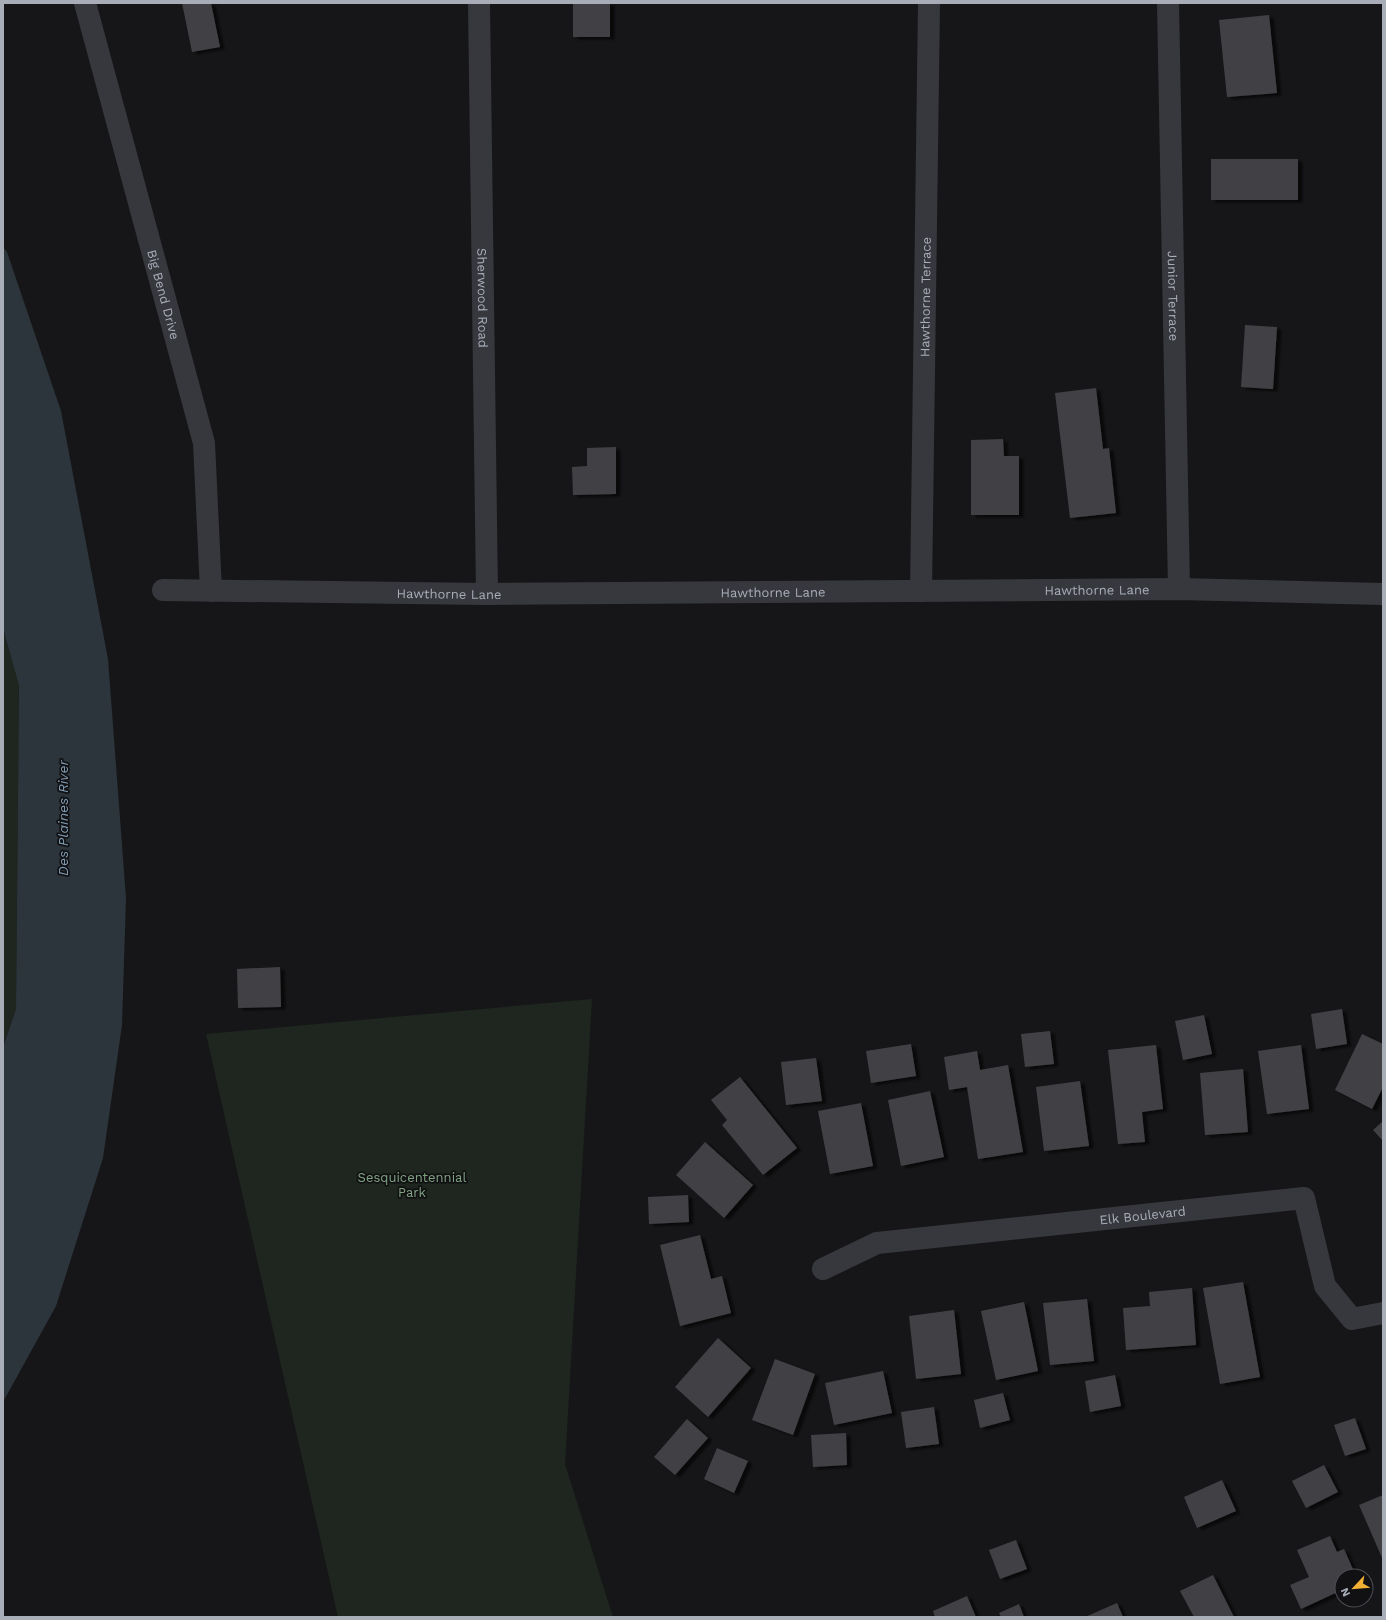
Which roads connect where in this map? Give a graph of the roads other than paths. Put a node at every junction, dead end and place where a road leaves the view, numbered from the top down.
1 (85, 3) edge
2 (479, 3) edge
3 (929, 3) edge
4 (1168, 3) edge
5 (1179, 589) junction
6 (164, 590) dead end
7 (211, 591) junction
8 (921, 591) junction
9 (488, 594) junction
10 (1383, 594) edge
11 (822, 1269) dead end
12 (1383, 1313) edge

1 - 7 street, Big Bend Drive
2 - 9 street, Sherwood Road
3 - 8 street, Hawthorne Terrace
4 - 5 street, Junior Terrace
5 - 8 street, Hawthorne Lane
5 - 10 street, Hawthorne Lane
6 - 7 street, Hawthorne Lane
7 - 9 street, Hawthorne Lane
8 - 9 street, Hawthorne Lane
11 - 12 street, Elk Boulevard

